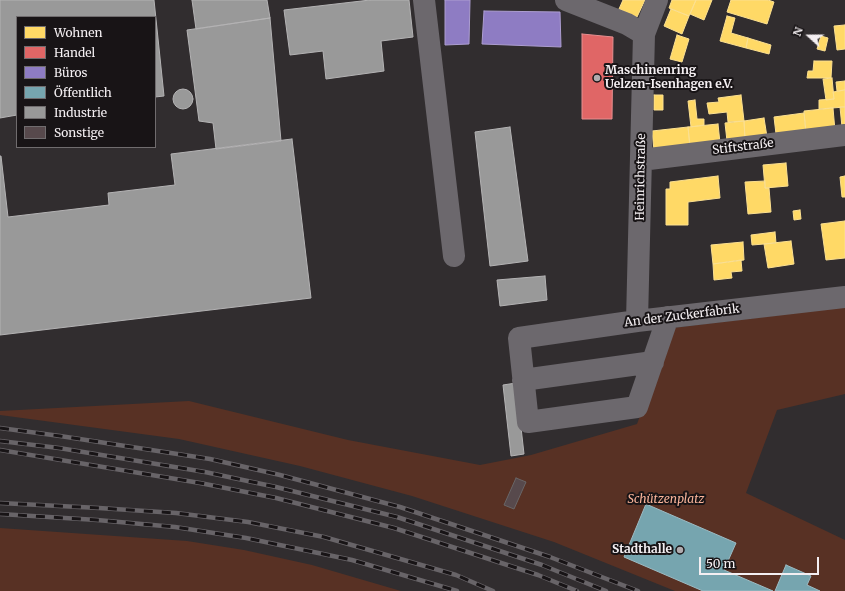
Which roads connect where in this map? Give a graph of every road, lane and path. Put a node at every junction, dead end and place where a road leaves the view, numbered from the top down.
1 (424, 0) edge
2 (566, 0) edge
3 (657, 0) edge
4 (644, 34) junction
5 (845, 135) edge
6 (641, 160) junction
7 (454, 256) dead end
8 (845, 297) edge
9 (668, 318) junction
10 (637, 321) junction
11 (653, 362) junction
12 (523, 380) junction

1 - 7 street
2 - 4 street
3 - 4 street, Heinrichstraße
4 - 6 street, Heinrichstraße
5 - 6 street, Stiftstraße
6 - 10 street, Heinrichstraße
8 - 9 street, An der Zuckerfabrik
9 - 10 street, An der Zuckerfabrik
9 - 11 street
10 - 12 street, An der Zuckerfabrik
11 - 12 street
11 - 12 street

